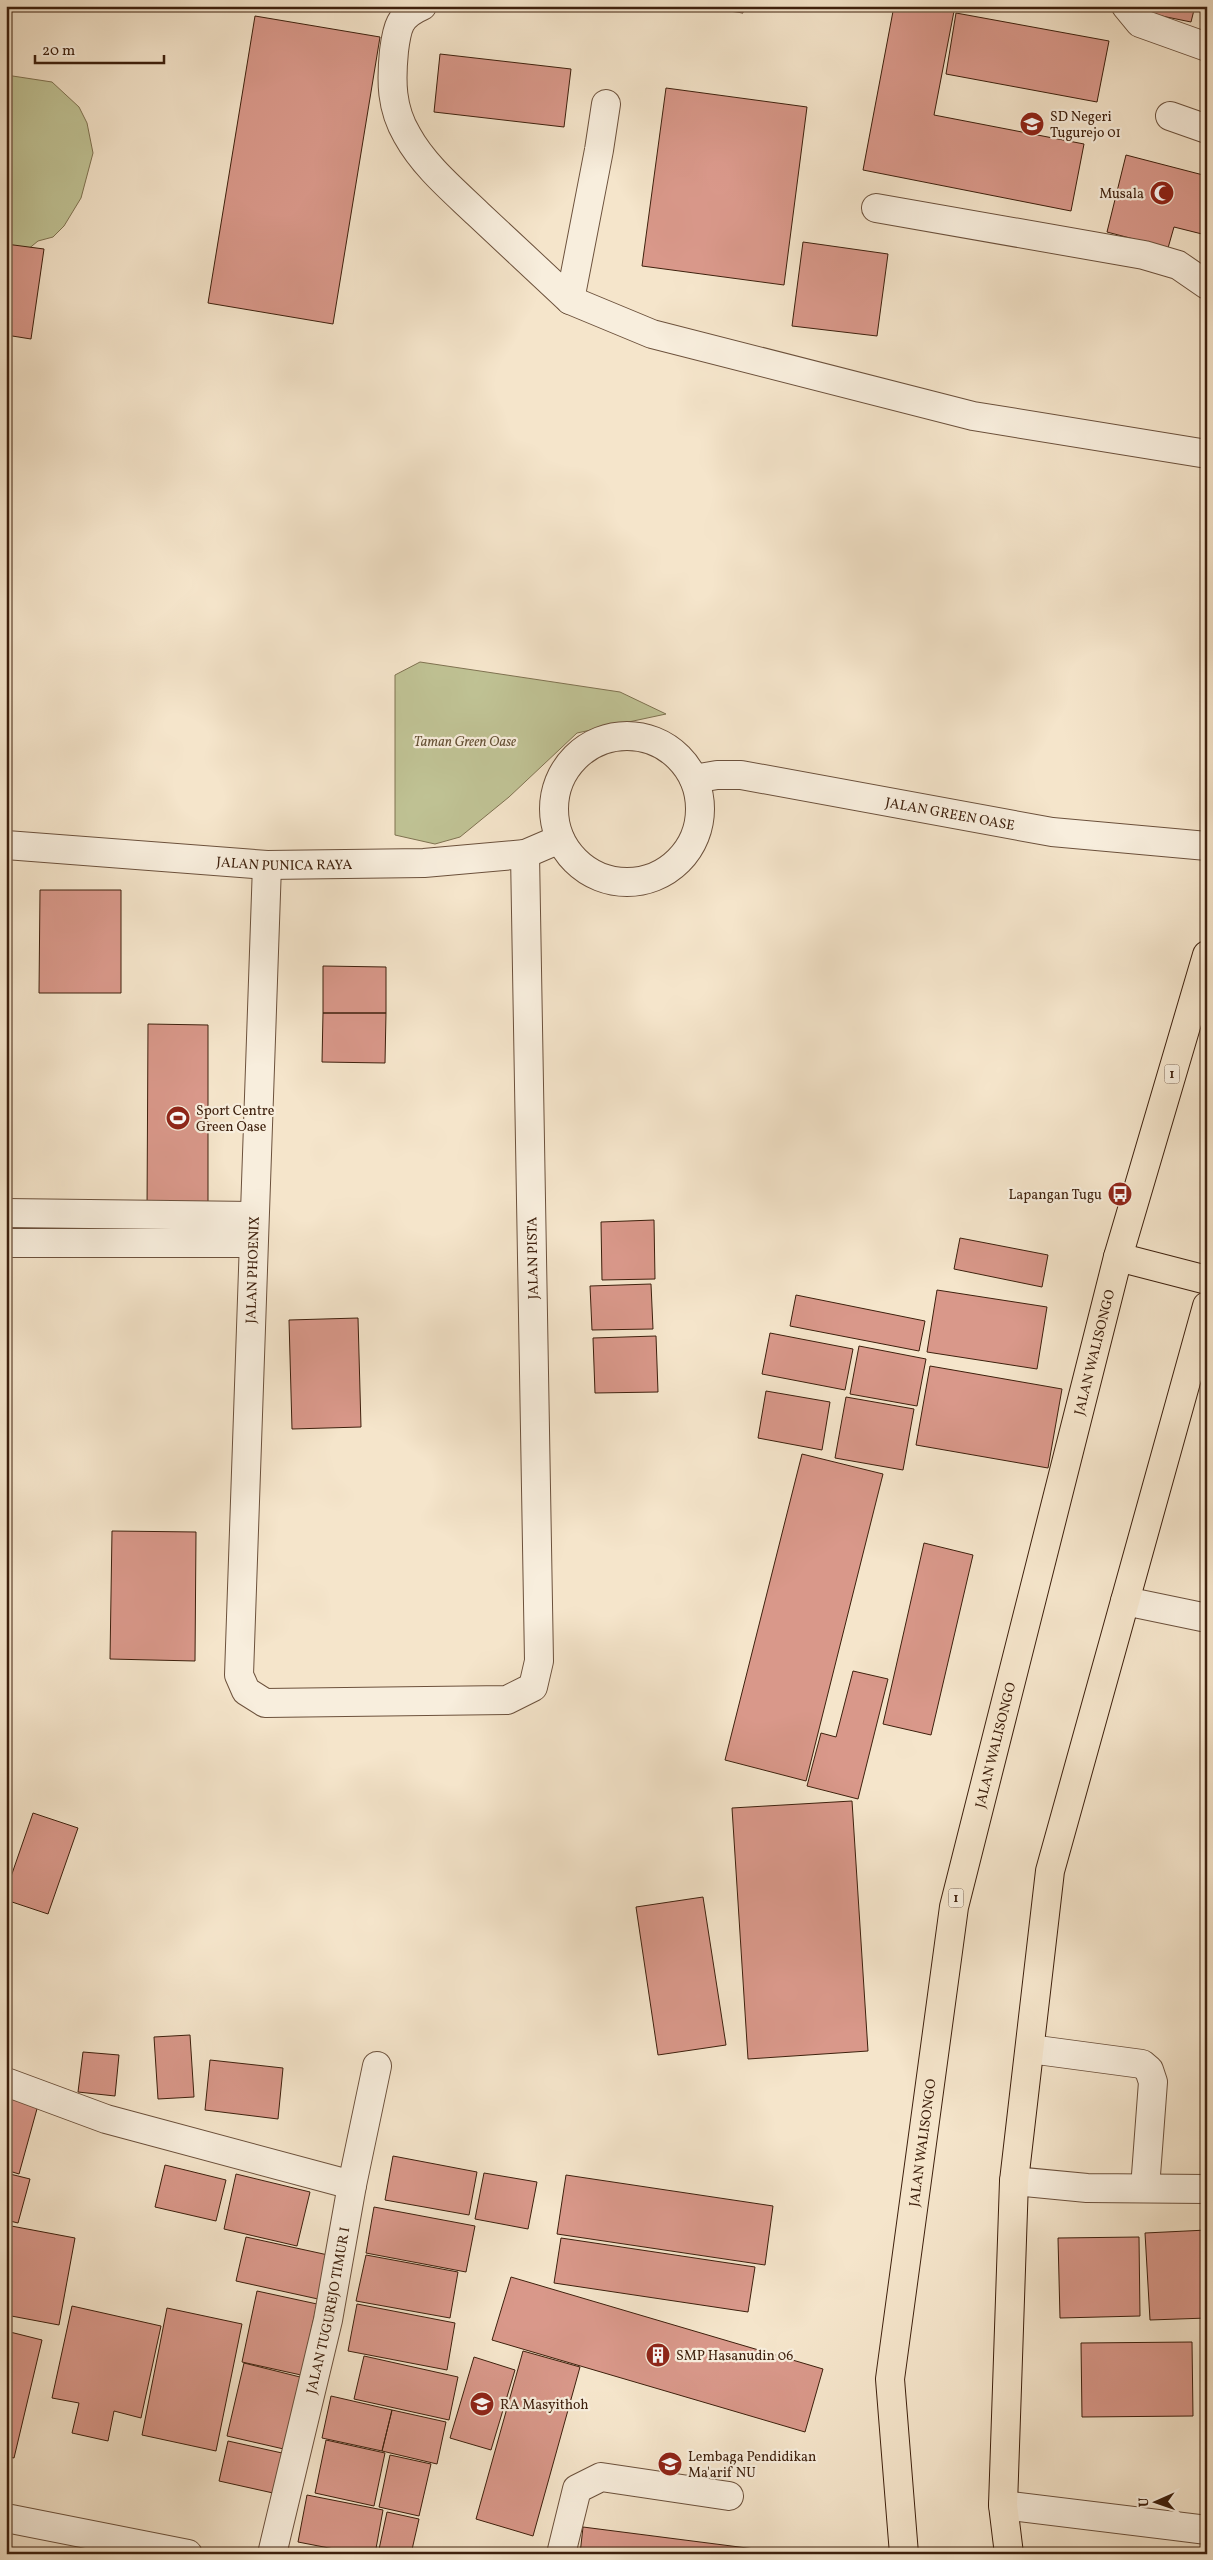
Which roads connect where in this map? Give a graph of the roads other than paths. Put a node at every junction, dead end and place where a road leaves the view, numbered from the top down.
1 (422, 6) edge
2 (1126, 6) edge
3 (1207, 47) edge
4 (606, 104) dead end
5 (1170, 116) dead end
6 (1207, 129) edge
7 (876, 208) dead end
8 (1207, 286) edge
9 (570, 300) junction
10 (1207, 454) edge
11 (694, 779) junction
12 (560, 839) junction
13 (6, 845) edge
14 (1207, 846) edge
15 (525, 854) junction
16 (267, 865) junction
17 (1207, 955) edge
18 (6, 1213) edge
19 (254, 1216) junction
20 (6, 1243) edge
21 (252, 1243) junction
22 (1118, 1257) junction
23 (1207, 1280) edge
24 (1207, 1306) edge
25 (1125, 1601) junction
26 (1207, 1618) edge
27 (239, 1675) joint
28 (1030, 2049) junction
29 (377, 2066) dead end
30 (6, 2082) edge
31 (1014, 2181) junction
32 (352, 2185) junction
33 (1144, 2188) junction
34 (1207, 2189) edge
35 (728, 2496) dead end
36 (1003, 2505) junction
37 (6, 2518) edge
38 (1207, 2530) edge
39 (188, 2554) edge
40 (272, 2554) edge
41 (561, 2554) edge
42 (904, 2554) edge
43 (1009, 2554) edge

1 - 9 street
2 - 3 street
4 - 9 street
5 - 6 street
7 - 8 street
9 - 10 street
11 - 12 street
11 - 12 street
11 - 14 street, JALAN GREEN OASE
12 - 15 street, JALAN PUNICA RAYA
13 - 16 street, JALAN PUNICA RAYA
15 - 16 street, JALAN PUNICA RAYA
15 - 27 street, JALAN PISTA
16 - 19 street, JALAN PHOENIX
17 - 22 highway, JALAN WALISONGO / 1
18 - 19 street
19 - 21 street, JALAN PHOENIX
20 - 21 street
21 - 27 street, JALAN PHOENIX
22 - 23 highway
22 - 42 highway, JALAN WALISONGO / 1
24 - 25 highway
25 - 26 street
25 - 28 highway
28 - 31 highway
28 - 33 street
29 - 32 street, JALAN TUGUREJO TIMUR I
30 - 32 street
31 - 33 street
31 - 36 highway
32 - 40 street, JALAN TUGUREJO TIMUR I
33 - 34 street
35 - 41 street
36 - 38 street
36 - 43 highway
37 - 39 street

